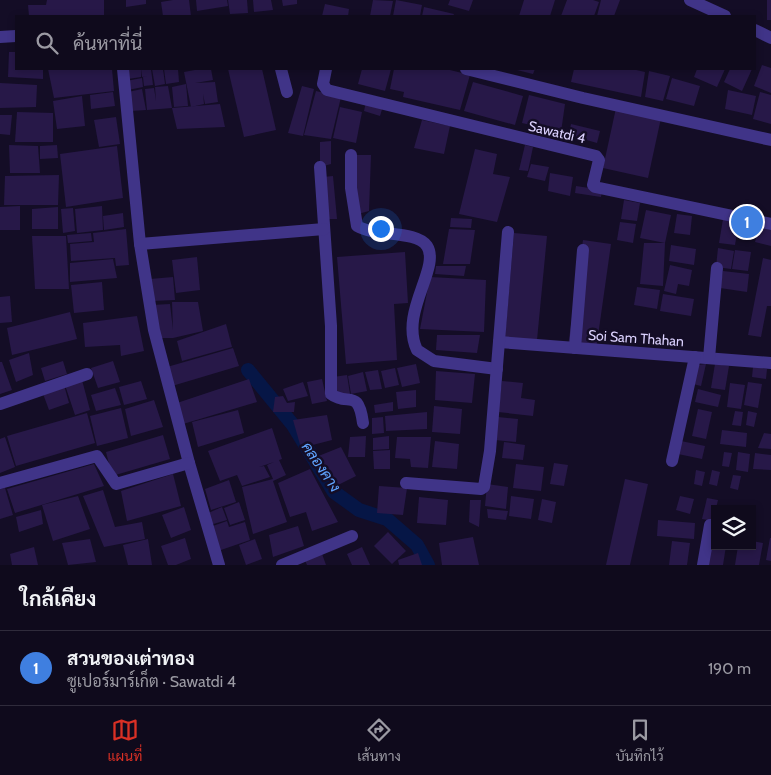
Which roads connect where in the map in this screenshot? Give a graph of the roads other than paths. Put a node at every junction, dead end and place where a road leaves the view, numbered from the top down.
1 (690, 0) edge
2 (723, 15) edge
3 (756, 30) edge
4 (15, 36) edge
5 (0, 37) edge
6 (771, 38) edge
7 (123, 70) edge
8 (281, 70) edge
9 (326, 70) edge
10 (470, 70) edge
11 (287, 92) dead end
12 (771, 140) edge
13 (351, 155) dead end
14 (320, 167) dead end
15 (771, 224) edge
16 (324, 229) junction
17 (508, 232) dead end
18 (140, 244) junction
19 (583, 250) dead end
20 (716, 268) dead end
21 (499, 342) junction
22 (576, 348) junction
23 (695, 357) junction
24 (709, 358) junction
25 (771, 363) edge
26 (497, 368) junction
27 (86, 374) dead end
28 (0, 404) edge
29 (363, 424) dead end
30 (672, 461) dead end
31 (189, 463) junction
32 (0, 483) edge
33 (406, 483) dead end
34 (710, 525) dead end
35 (352, 536) dead end
36 (289, 564) edge
37 (219, 565) edge
38 (703, 565) edge

1 - 2 street
3 - 6 street
4 - 5 street
7 - 18 street
8 - 11 street
9 - 15 street, Sawatdi 4
10 - 12 street
13 - 26 street
14 - 16 street
16 - 18 street
16 - 29 street
17 - 21 street
18 - 31 street
19 - 22 street
20 - 24 street
21 - 22 street, Soi Sam Thahan
21 - 26 street
22 - 23 street, Soi Sam Thahan
23 - 24 street, Soi Sam Thahan
23 - 30 street
24 - 25 street, Soi Sam Thahan
26 - 33 street
27 - 28 street
31 - 32 street
31 - 37 street
34 - 38 street
35 - 36 street

